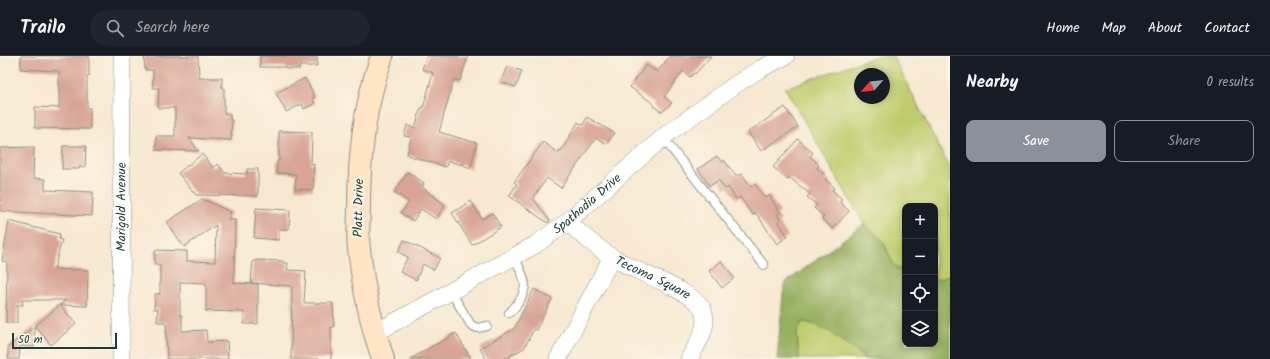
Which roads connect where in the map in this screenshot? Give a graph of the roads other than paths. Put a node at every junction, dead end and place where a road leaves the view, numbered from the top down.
1 (122, 56) edge
2 (382, 56) edge
3 (786, 56) edge
4 (663, 138) junction
5 (567, 222) junction
6 (514, 257) junction
7 (612, 257) junction
8 (764, 265) dead end
9 (451, 292) junction
10 (509, 313) dead end
11 (487, 326) dead end
12 (375, 334) junction
13 (121, 359) edge
14 (383, 359) edge
15 (558, 359) edge
16 (689, 359) edge

1 - 13 street, Marigold Avenue
2 - 12 street, Platt Drive
3 - 4 street, Spathodia Drive
4 - 5 street, Spathodia Drive
4 - 8 lane
5 - 6 street, Spathodia Drive
5 - 7 street
6 - 9 street, Spathodia Drive
6 - 10 lane
7 - 15 street, Tecoma Square
7 - 16 street, Tecoma Square
9 - 11 lane
9 - 12 street, Spathodia Drive
12 - 14 street, Platt Drive

